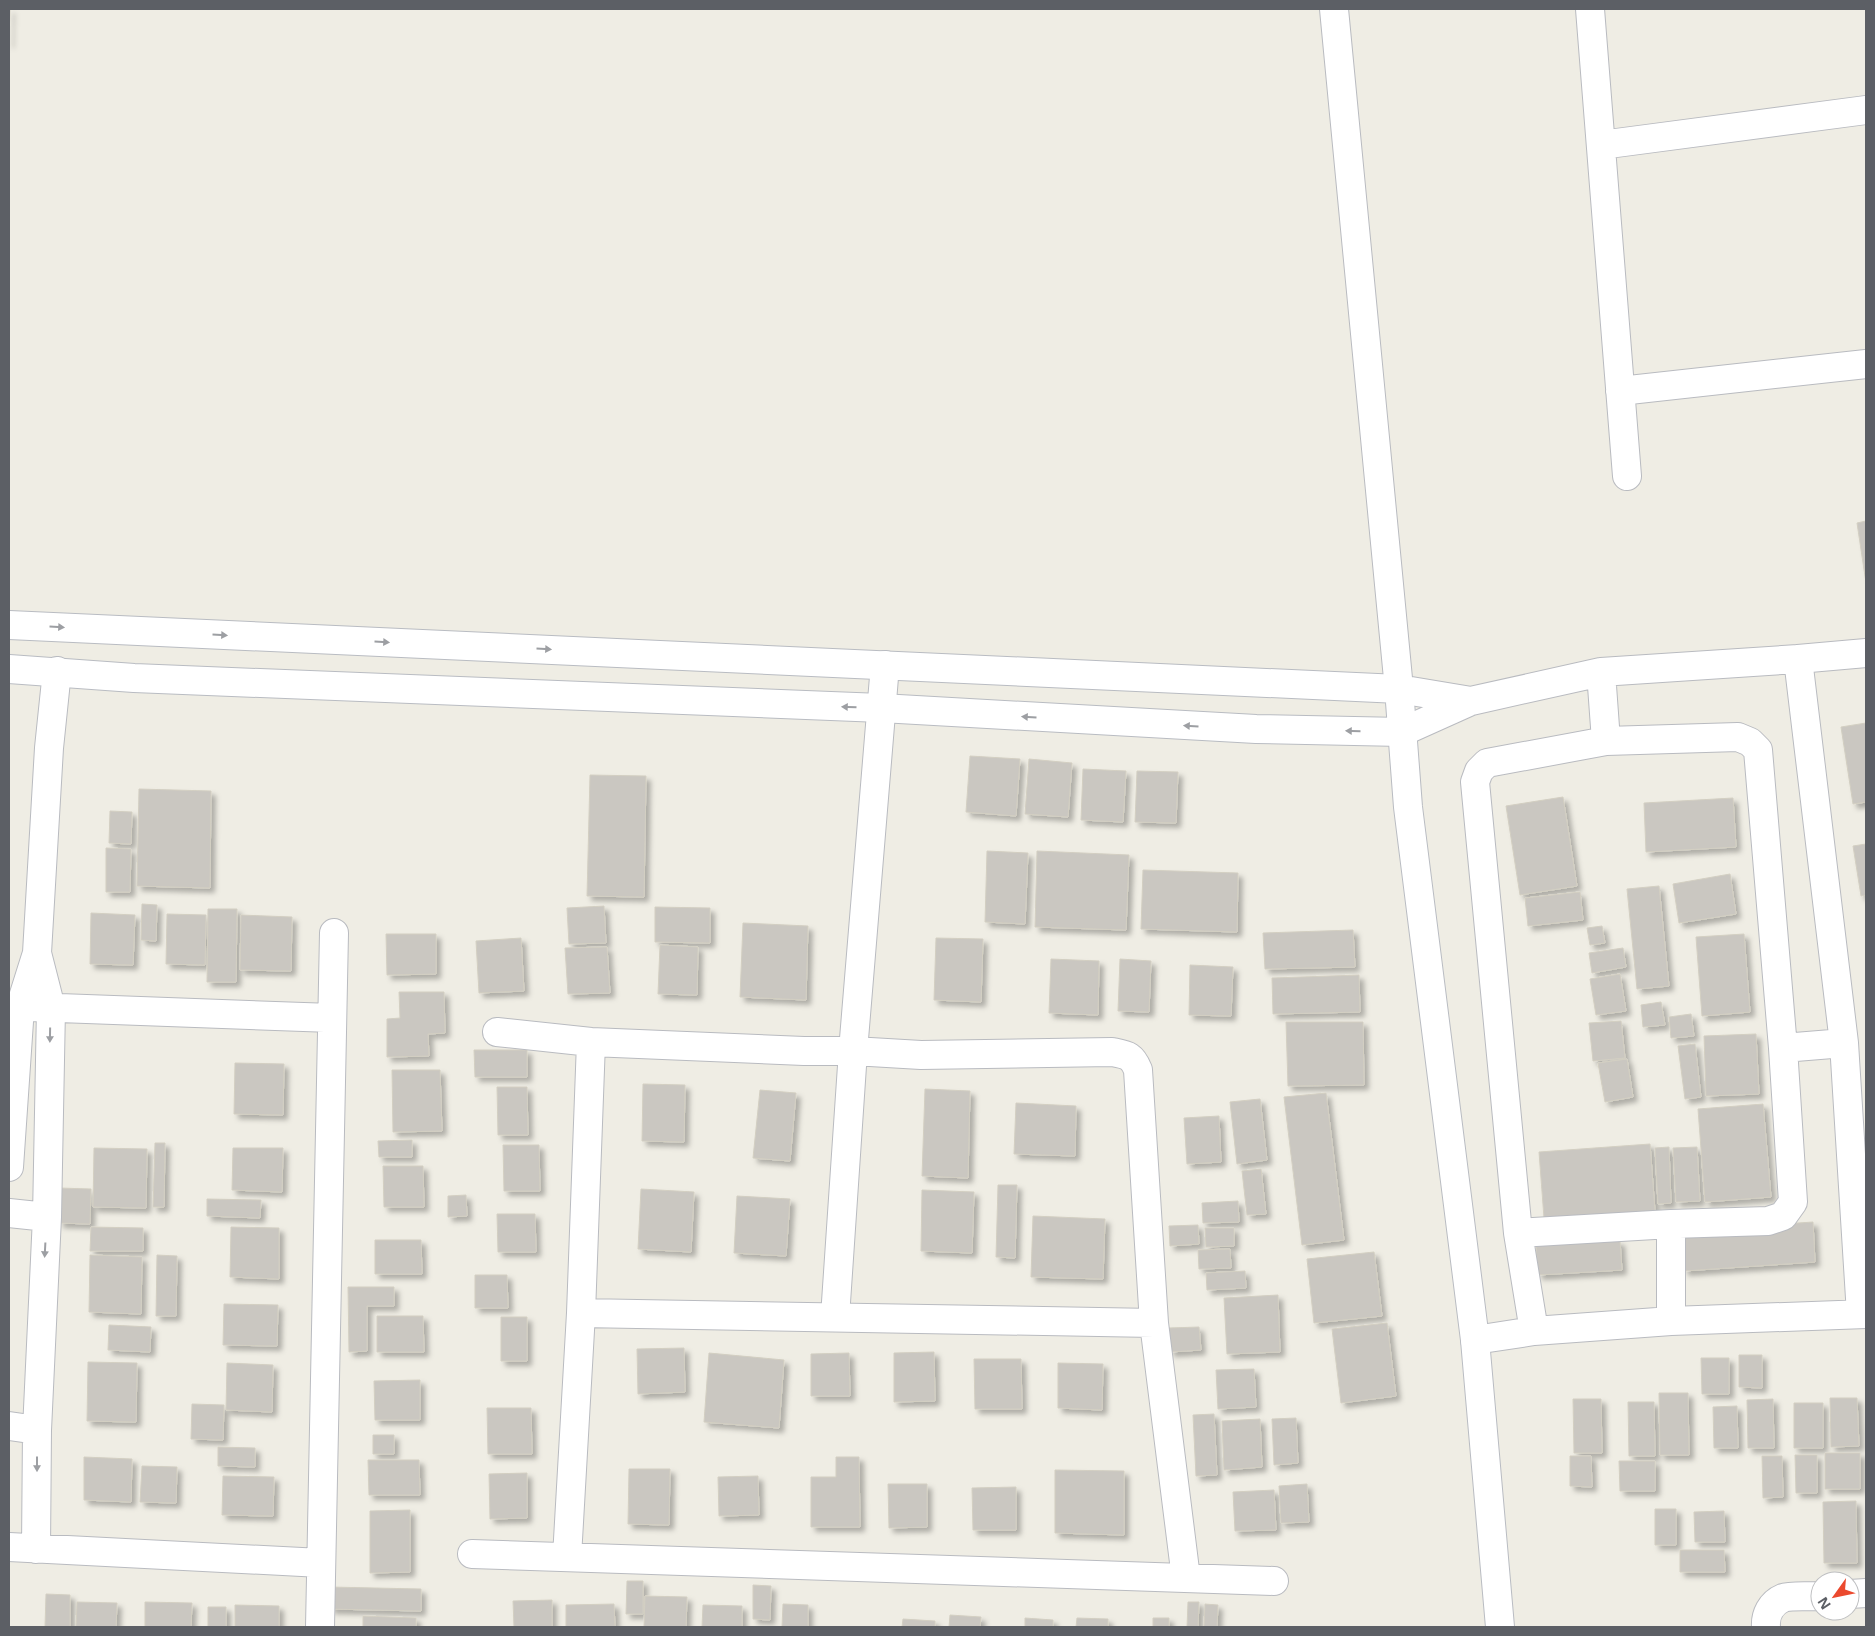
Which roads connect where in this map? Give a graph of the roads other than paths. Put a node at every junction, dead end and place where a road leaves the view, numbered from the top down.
1 (1334, 9) edge
2 (1590, 9) edge
3 (1866, 110) edge
4 (1601, 146) junction
5 (1866, 364) edge
6 (1620, 391) junction
7 (1627, 476) dead end
8 (9, 625) edge
9 (1866, 653) edge
10 (1798, 659) junction
11 (885, 665) junction
12 (9, 669) edge
13 (57, 671) junction
14 (1601, 672) junction
15 (1399, 689) junction
16 (1471, 701) junction
17 (881, 708) junction
18 (1402, 732) junction
19 (1606, 741) junction
20 (334, 933) dead end
21 (37, 953) junction
22 (14, 1006) edge
23 (51, 1008) junction
24 (332, 1018) junction
25 (497, 1032) dead end
26 (591, 1042) junction
27 (1844, 1044) junction
28 (1783, 1048) junction
29 (853, 1051) junction
30 (9, 1167) edge
31 (9, 1213) edge
32 (47, 1217) junction
33 (1671, 1224) junction
34 (1518, 1233) junction
35 (581, 1313) junction
36 (1864, 1314) edge
37 (835, 1317) junction
38 (1671, 1321) junction
39 (1154, 1324) junction
40 (1534, 1331) junction
41 (1475, 1340) junction
42 (9, 1426) edge
43 (37, 1430) junction
44 (9, 1547) edge
45 (36, 1548) junction
46 (472, 1554) dead end
47 (567, 1557) junction
48 (321, 1563) junction
49 (1186, 1578) junction
50 (1274, 1581) dead end
51 (1810, 1597) edge
52 (320, 1627) edge
53 (1500, 1627) edge
54 (1766, 1627) edge

1 - 15 street
2 - 4 street
3 - 4 street
4 - 6 street
5 - 6 street
6 - 7 street
8 -> 11 street
9 - 10 street
10 - 14 street
10 - 27 street
11 - 15 street
11 - 17 street
12 - 13 street
17 -> 13 street
13 - 21 street
14 - 16 street
14 - 19 street
15 - 16 street
15 - 18 street
16 - 18 street
18 -> 17 street
17 - 29 street
18 - 41 street
19 - 28 street
19 - 34 street
20 - 24 street
21 - 22 street
21 - 23 street
22 - 23 street
22 - 30 street
23 - 24 street
23 -> 32 street
24 - 48 street
25 - 26 street
26 - 29 street
26 - 35 street
27 - 28 street
27 - 36 street
28 - 33 street
29 - 37 street
29 - 39 street
31 - 32 street
32 -> 43 street
33 - 34 street
33 - 38 street
34 - 40 street
35 - 37 street
35 - 47 street
36 - 38 street
37 - 39 street
38 - 40 street
39 - 49 street
40 - 41 street
41 - 53 street
42 - 43 street
43 -> 45 street
44 - 45 street
45 - 48 street
46 - 47 street
47 - 49 street
48 - 52 street
49 - 50 street
51 - 54 street

